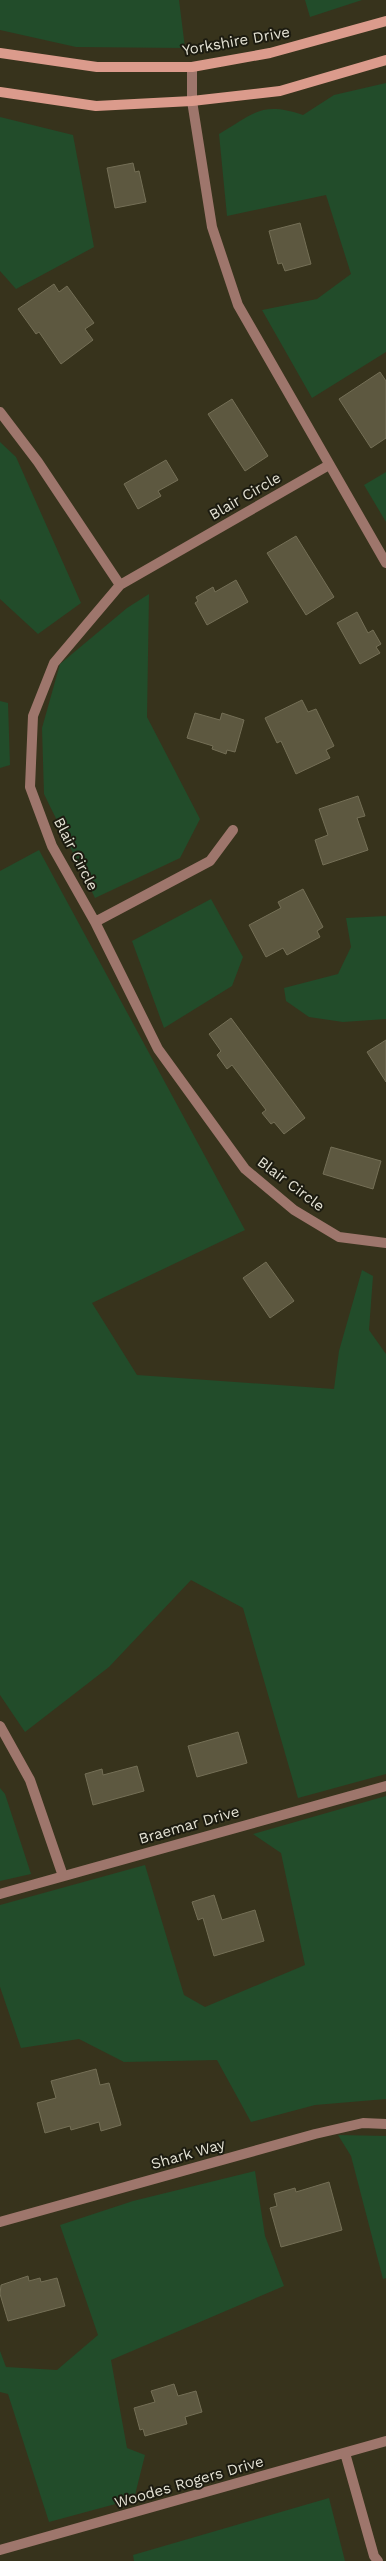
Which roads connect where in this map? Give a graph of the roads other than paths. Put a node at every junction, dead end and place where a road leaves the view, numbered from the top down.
1 (386, 21) edge
2 (0, 52) edge
3 (386, 60) edge
4 (192, 67) junction
5 (0, 92) edge
6 (192, 101) junction
7 (0, 412) edge
8 (329, 465) junction
9 (386, 563) edge
10 (120, 585) junction
11 (234, 830) dead end
12 (95, 922) junction
13 (386, 1243) edge
14 (0, 1726) edge
15 (386, 1786) edge
16 (63, 1876) junction
17 (0, 1894) edge
18 (386, 2124) edge
19 (0, 2222) edge
20 (386, 2441) edge
21 (346, 2453) junction
22 (0, 2550) edge
23 (378, 2561) edge

1 - 4 street, Yorkshire Drive
2 - 4 street, Yorkshire Drive
3 - 6 street
4 - 6 street
5 - 6 street
6 - 8 street
7 - 10 street
8 - 9 street
8 - 10 street, Blair Circle
10 - 12 street, Blair Circle
11 - 12 street
12 - 13 street, Blair Circle
14 - 16 street
15 - 16 street, Braemar Drive
16 - 17 street, Braemar Drive
18 - 19 street, Shark Way
20 - 21 street, Woodes Rogers Drive
21 - 22 street, Woodes Rogers Drive
21 - 23 street

